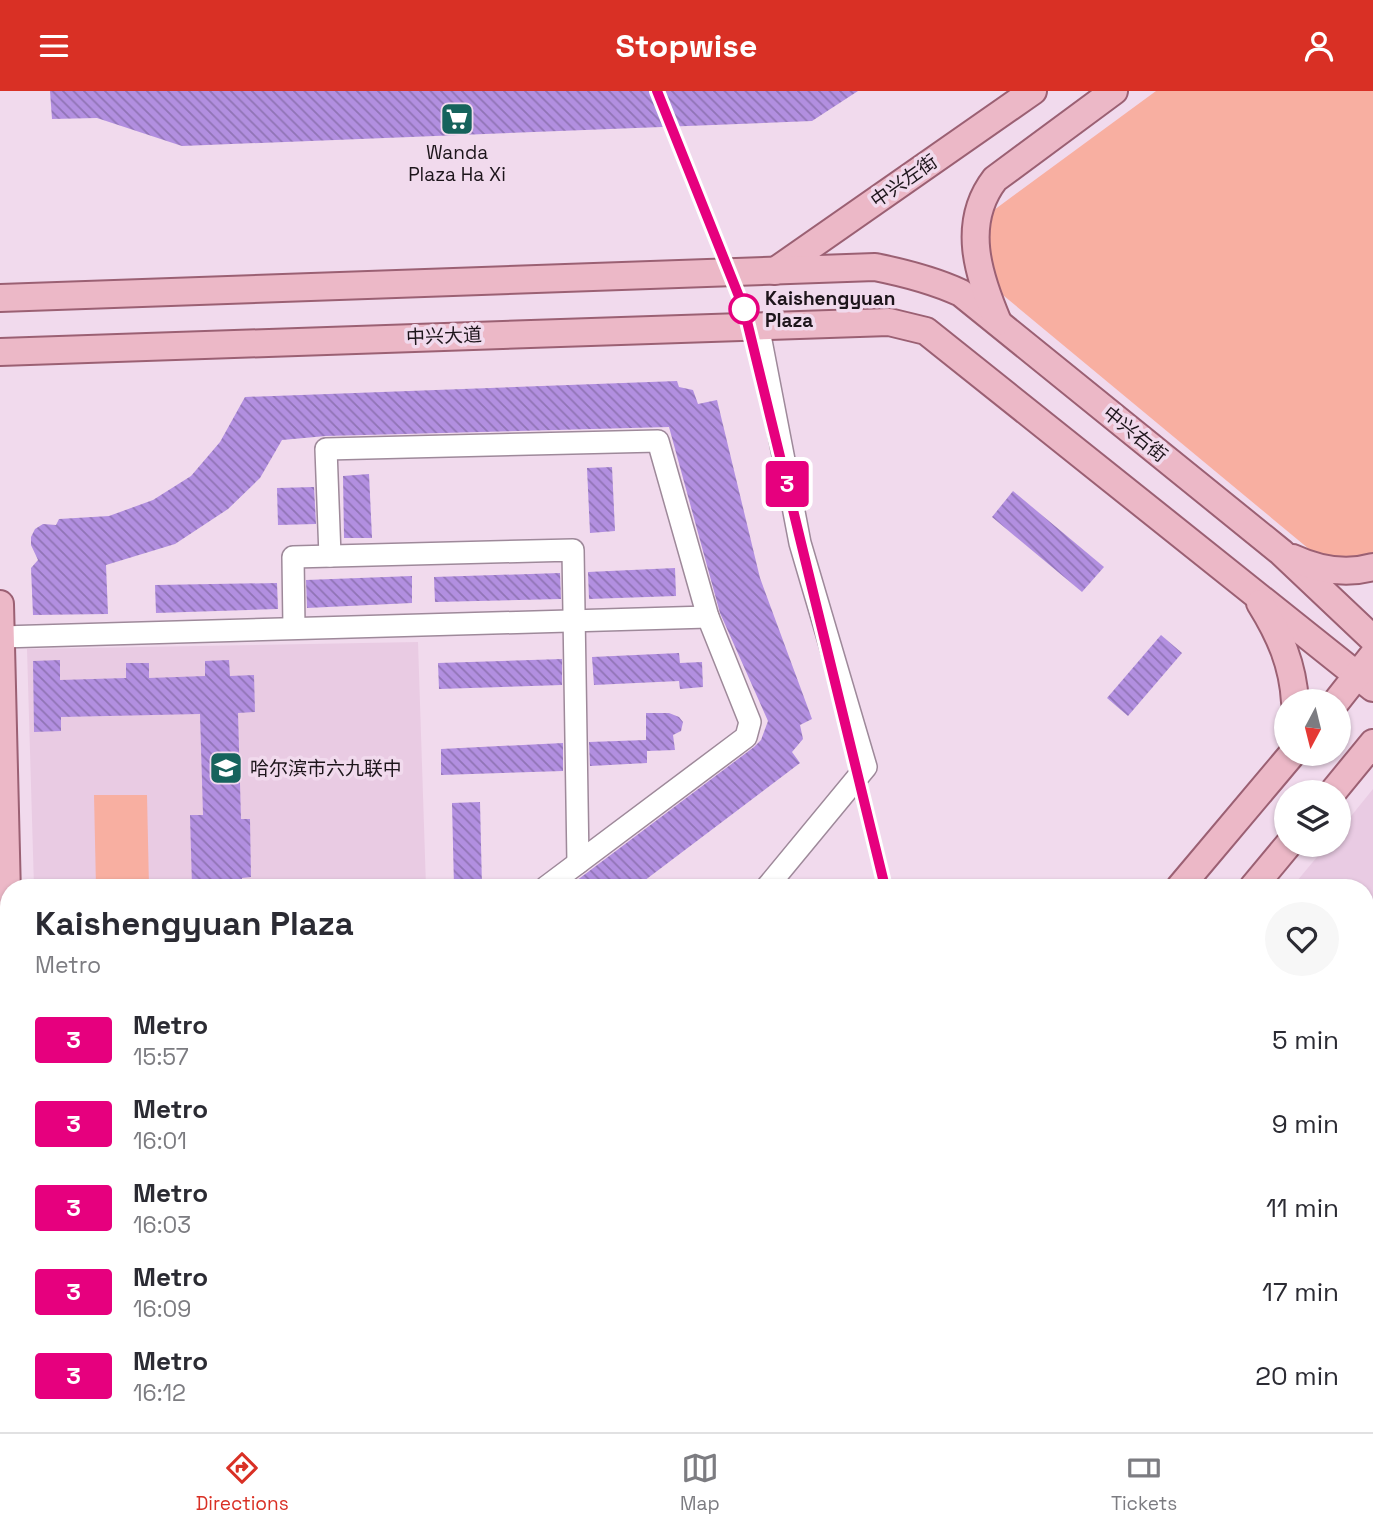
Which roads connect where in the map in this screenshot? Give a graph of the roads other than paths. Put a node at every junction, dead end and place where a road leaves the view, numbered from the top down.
1 (1033, 91) edge
2 (1114, 91) edge
3 (775, 271) junction
4 (0, 297) edge
5 (998, 323) junction
6 (758, 325) junction
7 (0, 352) edge
8 (1281, 552) junction
9 (330, 556) junction
10 (1373, 567) edge
11 (1252, 590) junction
12 (0, 604) edge
13 (708, 617) junction
14 (575, 621) junction
15 (294, 628) junction
16 (1, 637) edge
17 (1373, 639) edge
18 (1368, 673) edge
19 (1294, 689) edge
20 (1350, 689) edge
21 (1373, 743) edge
22 (1281, 767) edge
23 (1343, 780) edge
24 (1278, 857) edge
25 (578, 863) junction
26 (7, 879) edge
27 (557, 879) edge
28 (774, 879) edge
29 (1187, 879) edge
30 (1260, 879) edge

1 - 3 main road, 中兴左街
2 - 5 main road
3 - 4 main road
3 - 5 main road, 中兴右街
5 - 8 main road, 中兴右街
6 - 7 main road, 中兴大道
6 - 11 main road, 中兴大道
6 - 28 street
8 - 10 main road
8 - 17 main road, 中兴右街
9 - 13 street
9 - 14 street
9 - 15 street
11 - 18 main road
11 - 19 main road
12 - 16 main road
13 - 14 street
13 - 25 street
14 - 15 street
14 - 25 street
15 - 16 street
16 - 26 main road
18 - 20 main road
21 - 23 main road
22 - 29 main road
24 - 30 main road
25 - 27 street

